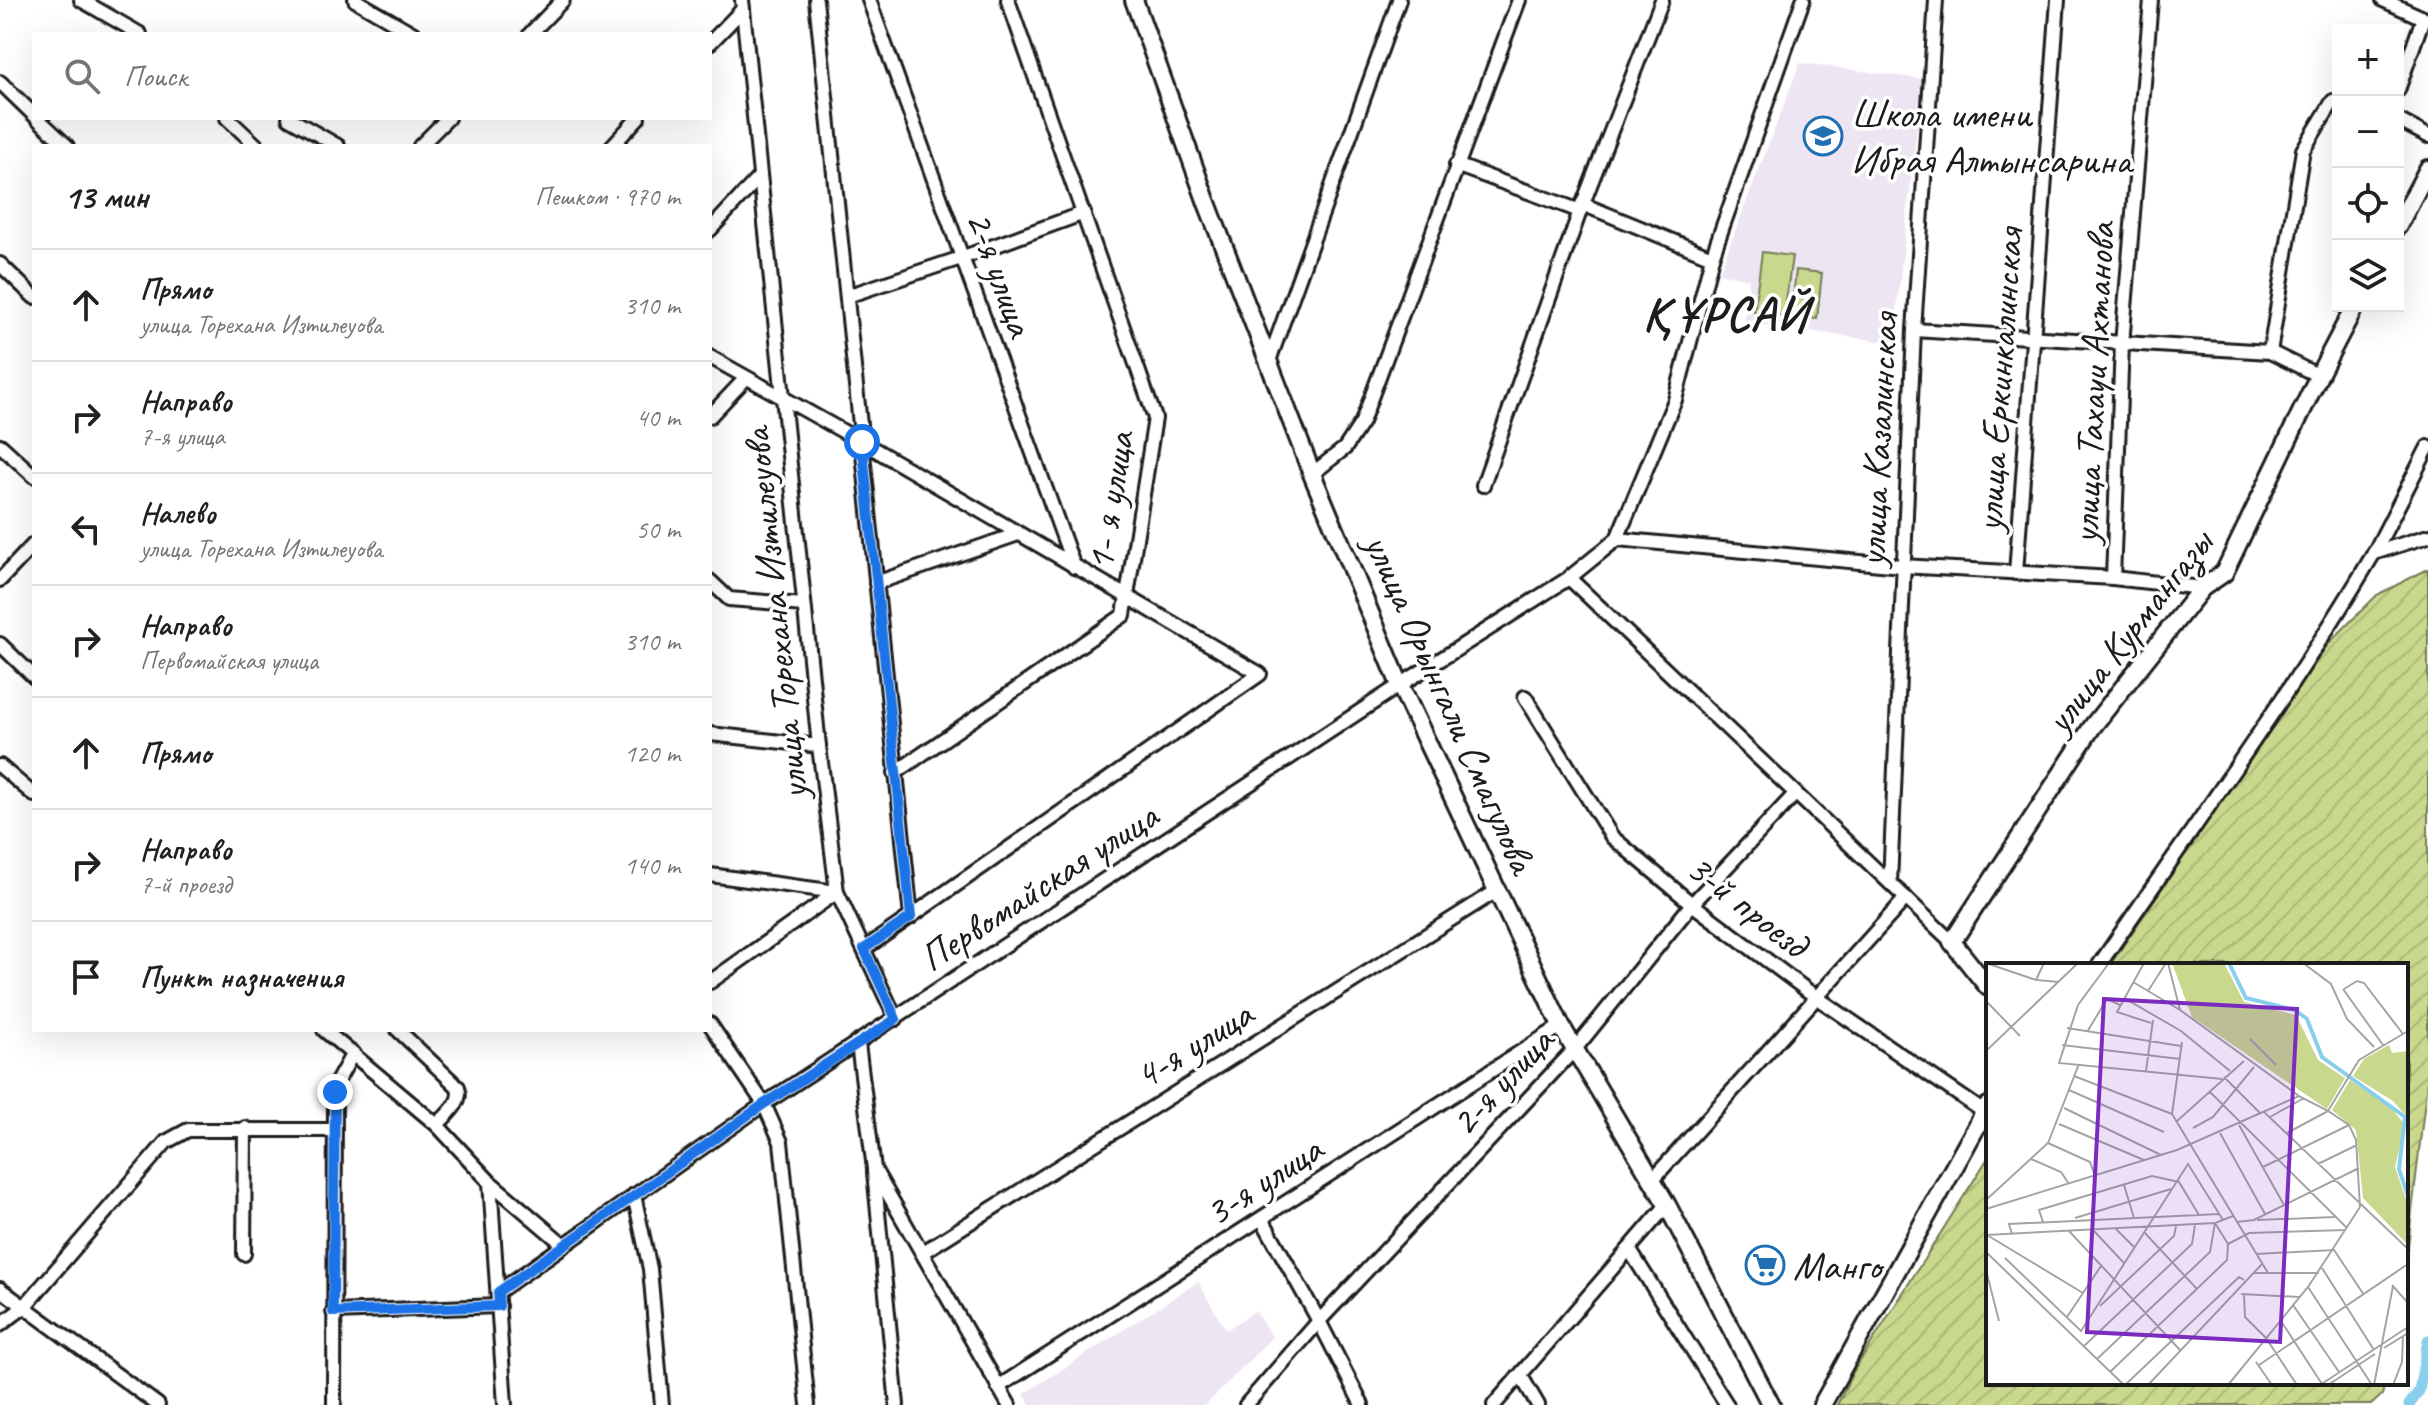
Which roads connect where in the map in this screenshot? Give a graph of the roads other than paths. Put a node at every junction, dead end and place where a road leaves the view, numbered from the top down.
1 (81, 0) edge
2 (355, 0) edge
3 (563, 0) edge
4 (816, 0) edge
5 (869, 0) edge
6 (1008, 0) edge
7 (1399, 0) edge
8 (1519, 0) edge
9 (1662, 0) edge
10 (1803, 0) edge
11 (1936, 0) edge
12 (2058, 0) edge
13 (2151, 0) edge
14 (2383, 0) edge
15 (1138, 1) edge
16 (742, 5) edge
17 (2426, 12) edge
18 (137, 32) edge
19 (411, 32) edge
20 (532, 32) edge
21 (712, 41) edge
22 (2404, 73) edge
23 (0, 82) edge
24 (2332, 103) edge
25 (32, 112) edge
26 (40, 120) edge
27 (229, 120) edge
28 (292, 120) edge
29 (446, 120) edge
30 (636, 120) edge
31 (2404, 123) edge
32 (2428, 136) edge
33 (65, 144) edge
34 (255, 144) edge
35 (334, 144) edge
36 (422, 144) edge
37 (614, 144) edge
38 (1456, 165) junction
39 (2428, 169) edge
40 (760, 176) junction
41 (1581, 208) junction
42 (1084, 213) junction
43 (2404, 215) edge
44 (712, 228) edge
45 (1712, 257) junction
46 (961, 258) junction
47 (0, 264) edge
48 (32, 295) edge
49 (847, 296) junction
50 (2352, 312) edge
51 (1914, 330) junction
52 (2033, 336) junction
53 (2122, 344) junction
54 (2270, 352) junction
55 (712, 358) edge
56 (1269, 361) junction
57 (2319, 376) junction
58 (746, 378) junction
59 (783, 399) junction
60 (712, 414) edge
61 (862, 442) junction
62 (0, 445) edge
63 (2428, 447) edge
64 (32, 474) edge
65 (1312, 474) junction
66 (1483, 485) dead end
67 (1018, 534) junction
68 (2428, 536) edge
69 (1617, 539) junction
70 (32, 546) edge
71 (2374, 553) junction
72 (1902, 566) junction
73 (1074, 567) junction
74 (2016, 573) junction
75 (1569, 578) junction
76 (2113, 578) junction
77 (0, 580) edge
78 (712, 583) edge
79 (876, 583) junction
80 (2202, 588) junction
81 (1126, 597) junction
82 (804, 605) junction
83 (0, 644) edge
84 (32, 675) edge
85 (1400, 685) junction
86 (1525, 697) dead end
87 (712, 734) edge
88 (819, 746) junction
89 (0, 766) edge
90 (895, 773) junction
91 (32, 793) edge
92 (1795, 794) junction
93 (712, 875) edge
94 (1890, 883) junction
95 (1498, 890) junction
96 (837, 892) junction
97 (1906, 898) junction
98 (1692, 904) junction
99 (911, 917) junction
100 (1952, 942) junction
101 (864, 949) junction
102 (2100, 963) edge
103 (712, 981) edge
104 (1986, 984) edge
105 (1816, 997) junction
106 (896, 1019) junction
107 (1561, 1026) junction
108 (712, 1027) edge
109 (327, 1032) edge
110 (400, 1032) edge
111 (858, 1044) junction
112 (1575, 1049) junction
113 (353, 1053) junction
114 (764, 1104) junction
115 (1986, 1109) edge
116 (437, 1125) junction
117 (245, 1128) junction
118 (335, 1130) junction
119 (874, 1169) junction
120 (1653, 1179) junction
121 (490, 1182) junction
122 (634, 1195) junction
123 (1667, 1205) junction
124 (1262, 1219) junction
125 (564, 1245) junction
126 (1629, 1249) junction
127 (923, 1252) junction
128 (244, 1254) dead end
129 (0, 1289) edge
130 (498, 1292) junction
131 (499, 1306) junction
132 (24, 1307) junction
133 (333, 1312) junction
134 (1319, 1321) junction
135 (0, 1325) edge
136 (1521, 1376) junction
137 (998, 1387) junction
138 (157, 1405) edge
139 (334, 1405) edge
140 (505, 1405) edge
141 (662, 1405) edge
142 (808, 1405) edge
143 (897, 1405) edge
144 (1009, 1405) edge
145 (1246, 1405) edge
146 (1362, 1405) edge
147 (1494, 1405) edge
148 (1538, 1405) edge
149 (1727, 1405) edge
150 (1771, 1405) edge
151 (1822, 1405) edge

1 - 18 street
2 - 19 street
3 - 20 street
4 - 49 street
5 - 46 street, 2-я улица
6 - 42 street, 1- я улица
7 - 56 street
8 - 38 street
9 - 41 street
10 - 45 street
11 - 51 street, улица Казалинская
12 - 52 street, улица Еркинкалинская
13 - 53 street, улица Тахауи Ахтанова
14 - 17 street
15 - 56 main road, улица Орынгали Смагулова
16 - 21 street
16 - 40 street, улица Торехана Изтилеуова
17 - 22 street
23 - 25 street
24 - 54 street
26 - 33 street
27 - 34 street
28 - 35 street
29 - 36 street
30 - 37 street
31 - 32 street
38 - 41 street
38 - 65 street
39 - 43 main road
40 - 44 street
40 - 59 street, улица Торехана Изтилеуова
41 - 45 street
41 - 66 street
42 - 46 street
42 - 81 street, 1- я улица
45 - 69 street
46 - 49 street
46 - 73 street, 2-я улица
47 - 48 street
49 - 61 street
50 - 57 main road, улица Курмангазы
51 - 52 street
51 - 72 street, улица Казалинская
52 - 53 street
52 - 74 street, улица Еркинкалинская
53 - 54 street
53 - 76 street, улица Тахауи Ахтанова
54 - 57 street
55 - 58 street
56 - 65 main road, улица Орынгали Смагулова
57 - 80 main road, улица Курмангазы
58 - 59 street
58 - 60 street
59 - 61 street
59 - 82 street, улица Торехана Изтилеуова
61 - 67 street
61 - 79 street
62 - 64 street
63 - 71 street
65 - 85 main road, улица Орынгали Смагулова
67 - 73 street
67 - 79 street
68 - 71 street
69 - 72 street
69 - 75 street, Первомайская улица
70 - 77 street
71 - 102 street
72 - 74 street
72 - 94 street, улица Казалинская
73 - 81 street
74 - 76 street
75 - 85 street, Первомайская улица
75 - 92 street
76 - 80 street
78 - 82 street
79 - 90 street
80 - 100 main road, улица Курмангазы
81 - 90 street, 1- я улица
81 - 99 street
82 - 88 street, улица Торехана Изтилеуова
83 - 84 street
85 - 95 main road, улица Орынгали Смагулова
85 - 106 street, Первомайская улица
86 - 98 street, 3-й проезд
87 - 88 street
88 - 96 street, улица Торехана Изтилеуова
89 - 91 street
90 - 99 street
92 - 94 street
92 - 98 street, 2-я улица
93 - 96 street
94 - 97 street
95 - 107 main road, улица Орынгали Смагулова
95 - 127 street, 4-я улица
96 - 101 street, улица Торехана Изтилеуова
96 - 103 street
97 - 100 street
97 - 105 street
98 - 105 street, 3-й проезд
98 - 112 street, 2-я улица
99 - 101 street
100 - 104 main road
101 - 106 street, улица Торехана Изтилеуова
105 - 115 street, 3-й проезд
105 - 120 street
106 - 111 street, Первомайская улица
107 - 112 main road, улица Орынгали Смагулова
107 - 124 street, 3-я улица
108 - 114 street
109 - 113 street
110 - 116 street
111 - 114 street, Первомайская улица
111 - 119 street
112 - 120 main road, улица Орынгали Смагулова
112 - 134 street, 2-я улица
113 - 116 street
113 - 118 street
114 - 122 street, Первомайская улица
114 - 142 street
115 - 151 main road
116 - 121 street
117 - 118 street
117 - 128 street
117 - 132 street
118 - 133 street
119 - 127 street
119 - 143 street
120 - 123 main road, улица Орынгали Смагулова
121 - 125 street
121 - 130 street
122 - 125 street, Первомайская улица
122 - 141 street
123 - 126 street
123 - 150 main road, улица Орынгали Смагулова
124 - 134 street
124 - 137 street, 3-я улица
125 - 130 street, Первомайская улица
126 - 136 street
126 - 149 street
127 - 137 street
129 - 132 street
130 - 131 street
131 - 133 street
131 - 140 street
132 - 135 street
132 - 138 street
133 - 139 street
134 - 145 street, 2-я улица
134 - 146 street
136 - 147 street
136 - 148 street
137 - 144 street

